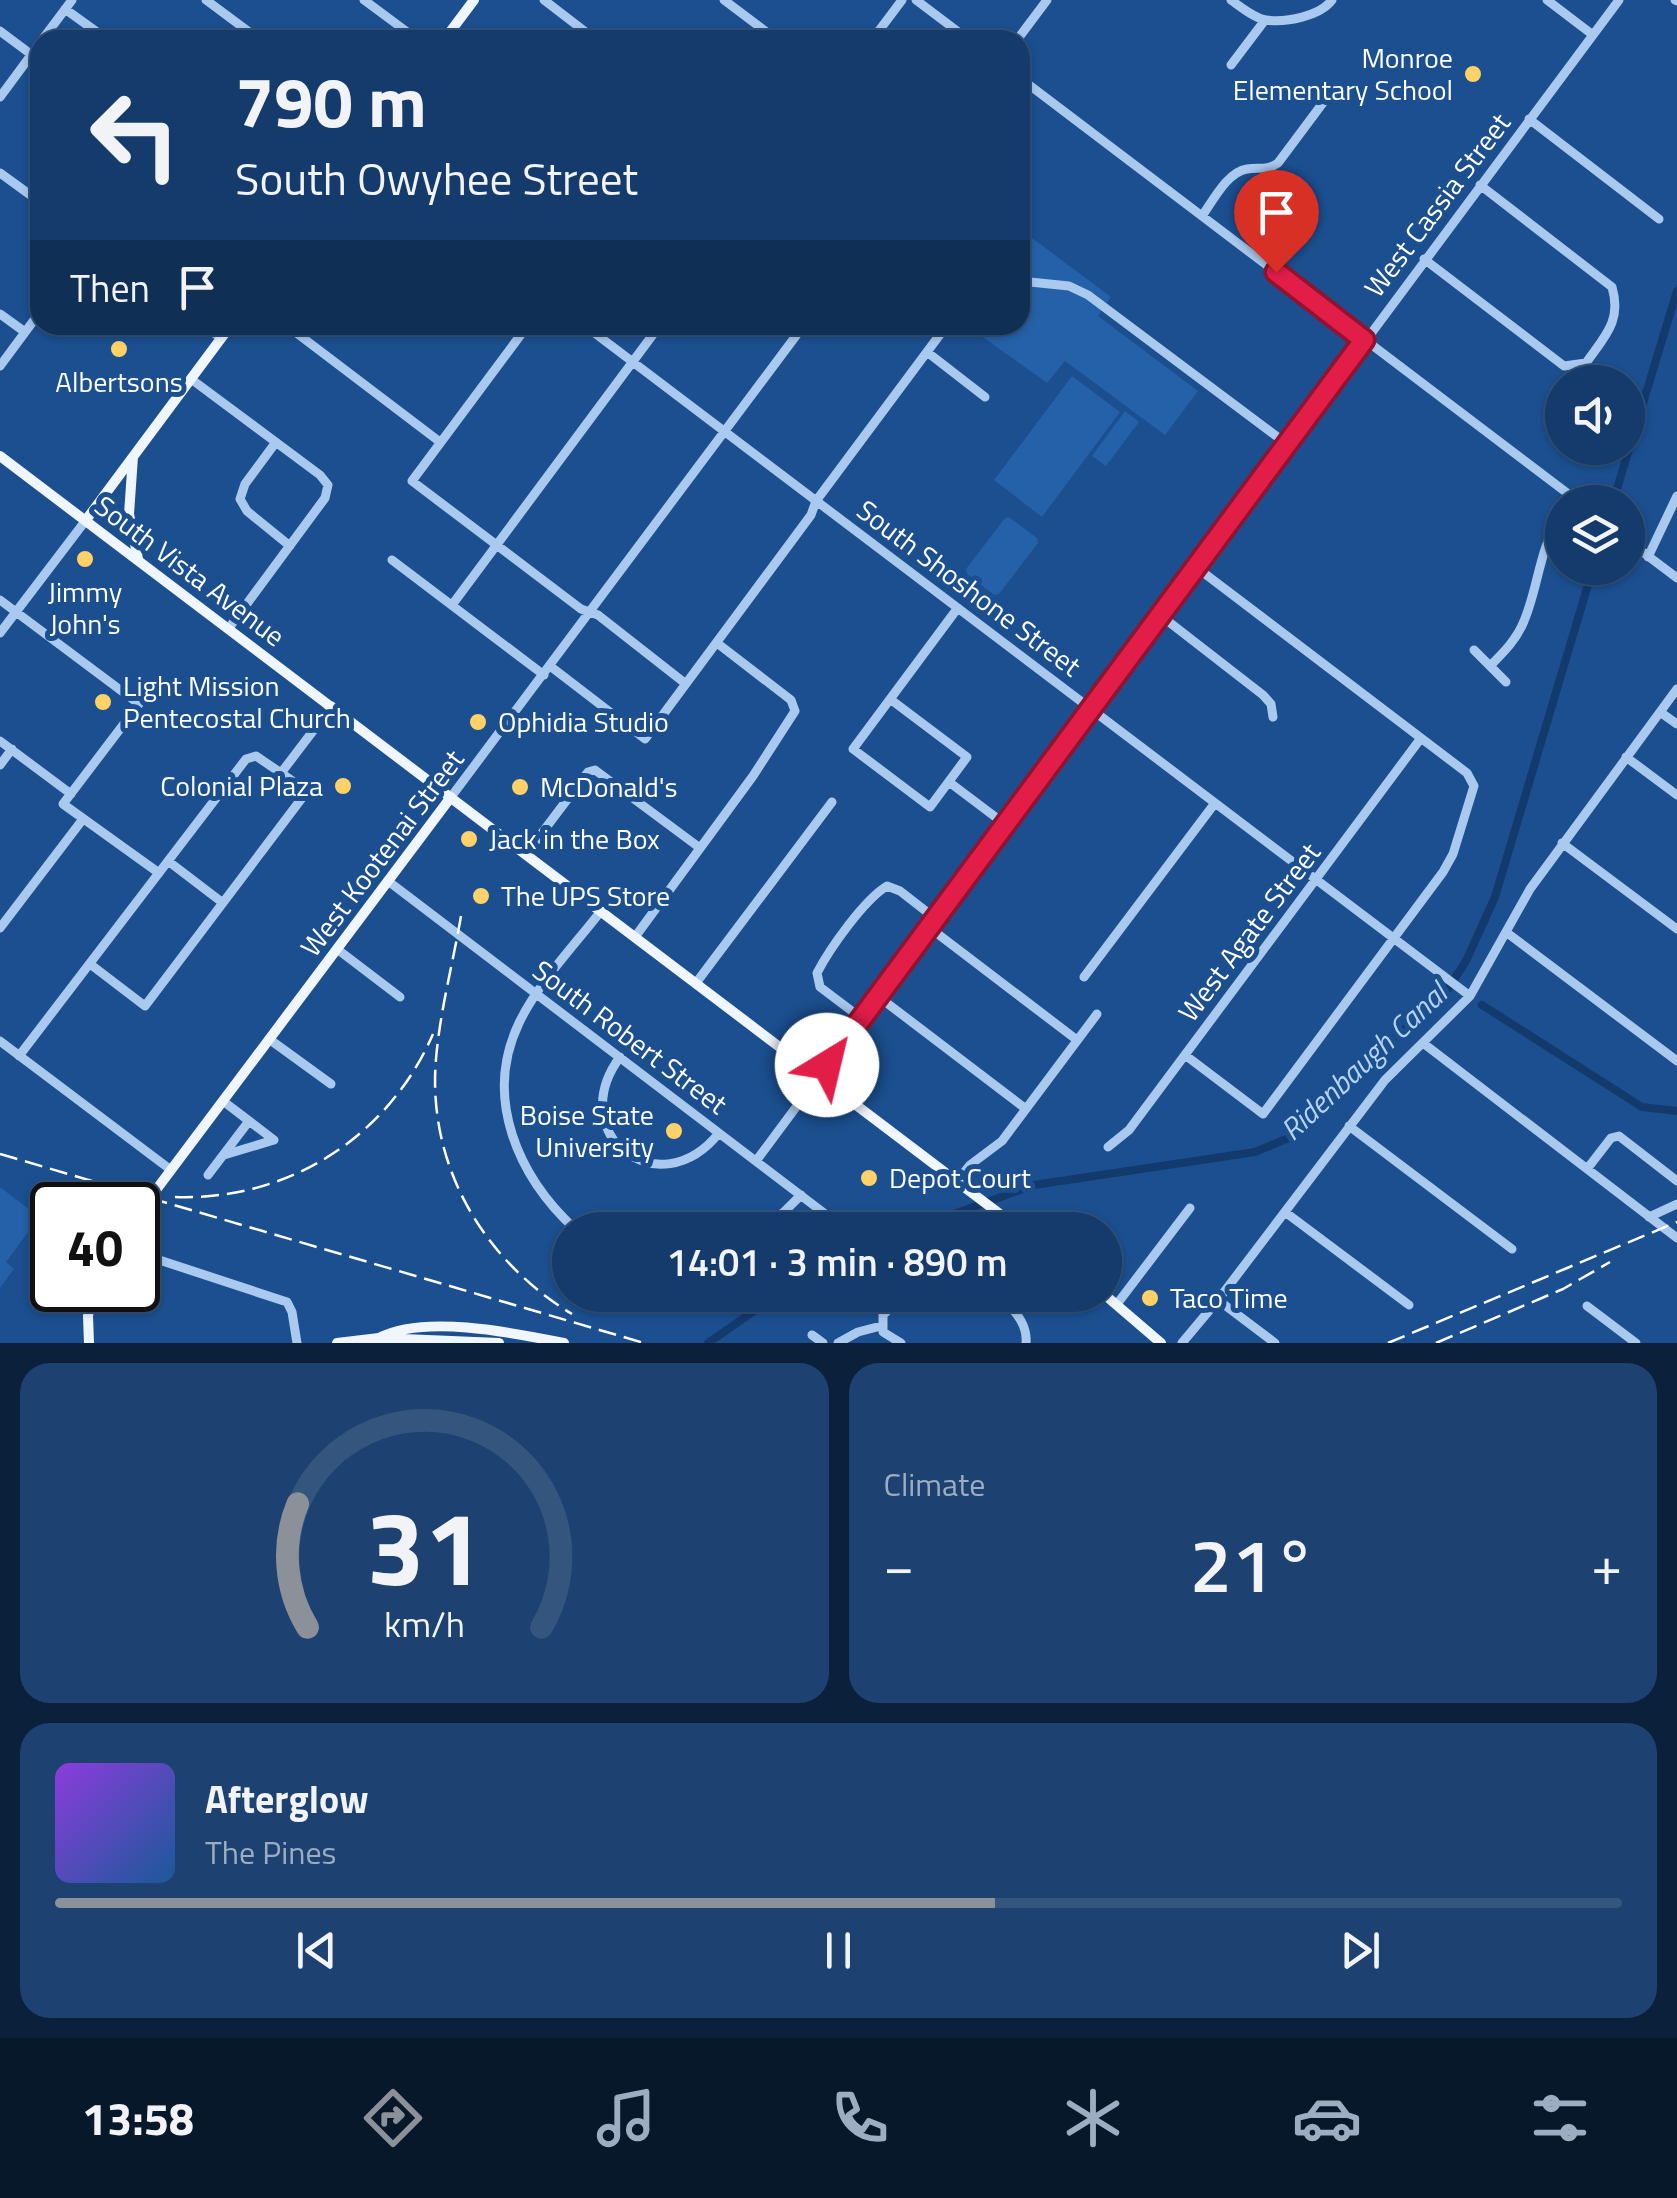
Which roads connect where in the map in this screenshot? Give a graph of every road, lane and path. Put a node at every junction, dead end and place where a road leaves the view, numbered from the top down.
1 (206, 0) edge
2 (364, 0) edge
3 (474, 0) edge
4 (544, 0) edge
5 (724, 0) edge
6 (902, 0) edge
7 (916, 0) edge
8 (1047, 0) edge
9 (1231, 0) edge
10 (1332, 0) edge
11 (1547, 0) edge
12 (1620, 0) edge
13 (69, 5) edge
14 (1265, 20) junction
15 (50, 30) edge
16 (97, 30) edge
17 (246, 30) edge
18 (404, 30) edge
19 (454, 30) edge
20 (583, 30) edge
21 (764, 30) edge
22 (880, 30) edge
23 (955, 30) edge
24 (1024, 30) edge
25 (0, 31) edge
26 (1593, 35) junction
27 (30, 54) edge
28 (30, 64) edge
29 (1231, 66) dead end
30 (1030, 86) edge
31 (1334, 88) dead end
32 (0, 97) edge
33 (1529, 119) junction
34 (0, 172) edge
35 (1480, 184) junction
36 (30, 194) edge
37 (1202, 216) junction
38 (1659, 219) dead end
39 (1424, 260) junction
40 (1030, 281) edge
41 (0, 314) edge
42 (30, 325) edge
43 (25, 332) junction
44 (217, 335) edge
45 (223, 335) edge
46 (299, 335) edge
47 (520, 335) edge
48 (597, 335) edge
49 (653, 335) edge
50 (797, 335) edge
51 (939, 335) edge
52 (221, 338) junction
53 (1364, 340) junction
54 (926, 352) junction
55 (633, 362) junction
56 (0, 366) edge
57 (191, 379) junction
58 (985, 397) dead end
59 (724, 432) junction
60 (276, 442) junction
61 (440, 442) junction
62 (1287, 444) junction
63 (0, 456) edge
64 (133, 456) junction
65 (1554, 485) edge
66 (1677, 496) edge
67 (816, 501) junction
68 (86, 520) junction
69 (497, 544) junction
70 (290, 546) junction
71 (1545, 549) edge
72 (1645, 555) edge
73 (1648, 557) junction
74 (139, 560) junction
75 (392, 560) dead end
76 (1196, 567) junction
77 (1677, 578) edge
78 (0, 600) edge
79 (452, 605) junction
80 (958, 608) junction
81 (16, 612) junction
82 (591, 612) junction
83 (1160, 616) junction
84 (229, 628) junction
85 (0, 632) edge
86 (717, 642) junction
87 (1474, 650) dead end
88 (1490, 666) junction
89 (547, 671) junction
90 (1506, 682) dead end
91 (686, 684) junction
92 (1677, 689) edge
93 (890, 699) junction
94 (332, 706) junction
95 (1092, 708) junction
96 (1660, 712) junction
97 (1273, 717) dead end
98 (1677, 724) edge
99 (1421, 738) junction
100 (0, 740) edge
101 (12, 750) junction
102 (1626, 757) junction
103 (0, 765) edge
104 (281, 773) junction
105 (949, 782) junction
106 (71, 794) junction
107 (1677, 795) edge
108 (451, 797) junction
109 (832, 802) dead end
110 (1214, 802) junction
111 (83, 819) junction
112 (1006, 825) junction
113 (1562, 843) junction
114 (700, 848) junction
115 (526, 854) junction
116 (168, 861) junction
117 (159, 873) junction
118 (1316, 879) junction
119 (388, 881) junction
120 (223, 903) junction
121 (601, 911) junction
122 (933, 923) junction
123 (0, 928) edge
124 (1677, 929) edge
125 (1506, 932) junction
126 (635, 936) junction
127 (1394, 938) junction
128 (337, 949) junction
129 (90, 964) junction
130 (1084, 977) dead end
131 (696, 983) junction
132 (537, 995) junction
133 (1470, 996) junction
134 (400, 997) dead end
135 (879, 997) junction
136 (1097, 1014) dead end
137 (861, 1018) junction
138 (269, 1040) junction
139 (1078, 1040) junction
140 (0, 1042) edge
141 (1423, 1043) junction
142 (1186, 1054) junction
143 (20, 1056) junction
144 (620, 1057) junction
145 (1677, 1061) edge
146 (819, 1076) junction
147 (331, 1084) dead end
148 (222, 1101) junction
149 (1026, 1109) junction
150 (249, 1121) junction
151 (1349, 1126) junction
152 (720, 1133) junction
153 (1108, 1148) dead end
154 (223, 1156) junction
155 (756, 1161) junction
156 (1587, 1169) junction
157 (171, 1170) junction
158 (208, 1176) dead end
159 (957, 1181) junction
160 (1677, 1181) edge
161 (160, 1185) edge
162 (801, 1195) junction
163 (1677, 1204) edge
164 (1190, 1208) dead end
165 (558, 1212) edge
166 (784, 1212) edge
167 (824, 1212) edge
168 (997, 1212) edge
169 (1284, 1212) junction
170 (1649, 1216) junction
171 (1677, 1238) edge
172 (1512, 1249) dead end
173 (160, 1260) edge
174 (1122, 1297) edge
175 (1218, 1300) junction
176 (1409, 1305) dead end
177 (1587, 1306) dead end
178 (1122, 1308) edge
179 (89, 1312) edge
180 (885, 1312) edge
181 (1015, 1312) edge
182 (881, 1326) junction
183 (812, 1335) dead end
184 (378, 1338) junction
185 (89, 1343) edge
186 (297, 1343) edge
187 (336, 1343) edge
188 (499, 1343) edge
189 (564, 1343) edge
190 (823, 1343) edge
191 (838, 1343) edge
192 (901, 1343) edge
193 (1026, 1343) edge
194 (1161, 1343) edge
195 (1182, 1343) edge
196 (1274, 1343) edge
197 (1636, 1343) edge

1 - 17 street
2 - 18 street
3 - 19 main road
4 - 20 street
5 - 21 street
6 - 22 street
7 - 23 street
8 - 24 street
9 - 14 street
10 - 14 street
11 - 26 street
12 - 26 street, West Cassia Street
13 - 15 street
13 - 16 street
14 - 29 street
25 - 27 street
26 - 33 street, West Cassia Street
28 - 32 street
30 - 37 street
31 - 37 street
33 - 35 street, West Cassia Street
33 - 38 street
34 - 36 street
35 - 39 street, West Cassia Street
35 - 39 street
37 - 53 street
39 - 53 street, West Cassia Street
40 - 62 street
41 - 43 street
42 - 43 street
43 - 56 street
44 - 52 street
45 - 52 main road
46 - 61 street
47 - 61 street
48 - 55 street, South Shoshone Street
49 - 55 street
50 - 59 street, West Kootenai Street
51 - 54 street
52 - 57 main road
53 - 62 street, West Cassia Street
53 - 65 street
54 - 58 street
54 - 67 street
55 - 59 street, South Shoshone Street
55 - 69 street
57 - 60 street
57 - 64 main road
59 - 67 street, South Shoshone Street
59 - 82 street, West Kootenai Street
60 - 70 street
60 - 70 street
61 - 69 street
62 - 76 street, West Cassia Street
63 - 68 main road, South Vista Avenue
64 - 68 main road
64 - 74 main road
66 - 73 street
67 - 80 street, South Shoshone Street
67 - 86 street
68 - 74 main road, South Vista Avenue
68 - 81 street
69 - 79 street
69 - 82 street
70 - 84 street
71 - 88 street
72 - 73 street
73 - 77 street
74 - 84 main road, South Vista Avenue
75 - 79 street
76 - 83 street, West Cassia Street
76 - 99 street
78 - 81 street
79 - 89 street
80 - 93 street
80 - 95 street, South Shoshone Street
81 - 85 street
81 - 106 street
82 - 89 street, West Kootenai Street
82 - 91 street
83 - 95 street, West Cassia Street
83 - 97 street
84 - 94 main road, South Vista Avenue
86 - 91 street
86 - 114 street
87 - 88 street
88 - 90 street
89 - 91 street
89 - 108 street, West Kootenai Street
92 - 96 street
93 - 105 street
93 - 105 street
94 - 104 street
94 - 108 main road, South Vista Avenue
95 - 110 street, South Shoshone Street
95 - 112 street, West Cassia Street
96 - 98 street
96 - 102 street
99 - 118 street, West Agate Street
99 - 127 street
100 - 101 street
101 - 103 street
101 - 106 street
102 - 107 street
102 - 113 street
104 - 116 street
104 - 120 street
105 - 112 street
106 - 111 street
108 - 115 main road, South Vista Avenue
108 - 119 main road, West Kootenai Street
109 - 131 street
110 - 118 street, South Shoshone Street
110 - 130 street
111 - 117 street
111 - 123 street
112 - 122 street, West Cassia Street
113 - 124 street
113 - 125 street
114 - 115 street
114 - 126 street
115 - 121 main road, South Vista Avenue
116 - 117 street
116 - 120 street
117 - 129 street
118 - 127 street, South Shoshone Street
118 - 142 street, West Agate Street
119 - 128 main road, West Kootenai Street
119 - 132 street, South Robert Street
120 - 129 street
121 - 126 main road, South Vista Avenue
121 - 132 street
122 - 135 street, West Cassia Street
122 - 137 street
122 - 139 street
125 - 133 street
125 - 145 street
126 - 131 main road, South Vista Avenue
127 - 133 street, South Shoshone Street
127 - 142 street
128 - 134 street
128 - 138 main road, West Kootenai Street
129 - 143 street
131 - 146 main road, South Vista Avenue
132 - 144 street, South Robert Street
132 - 165 street
133 - 141 street
135 - 137 street, West Cassia Street
135 - 149 street
136 - 139 street
137 - 146 street, West Cassia Street
138 - 147 street
138 - 148 main road, West Kootenai Street
139 - 149 street
140 - 143 street
141 - 151 street
141 - 156 street
142 - 153 street, West Agate Street
143 - 157 street
144 - 152 street, South Robert Street
144 - 152 street
146 - 155 street, West Cassia Street
146 - 159 main road, South Vista Avenue
148 - 150 street
148 - 157 main road, West Kootenai Street
149 - 159 street
150 - 154 street
150 - 154 street
151 - 169 street
151 - 172 street
152 - 155 street, South Robert Street
154 - 158 street
155 - 162 street, South Robert Street
156 - 160 street
156 - 170 street
157 - 161 main road, West Kootenai Street
159 - 168 main road, South Vista Avenue
162 - 166 street
162 - 167 street, South Robert Street
163 - 170 street
164 - 174 street
169 - 175 street
169 - 176 street
170 - 171 street
173 - 186 street
175 - 195 street
175 - 196 street
177 - 197 street
178 - 194 main road
179 - 185 main road
180 - 182 street
181 - 193 street
182 - 191 street
182 - 192 street
183 - 190 street
184 - 187 main road
184 - 188 main road
184 - 189 main road

